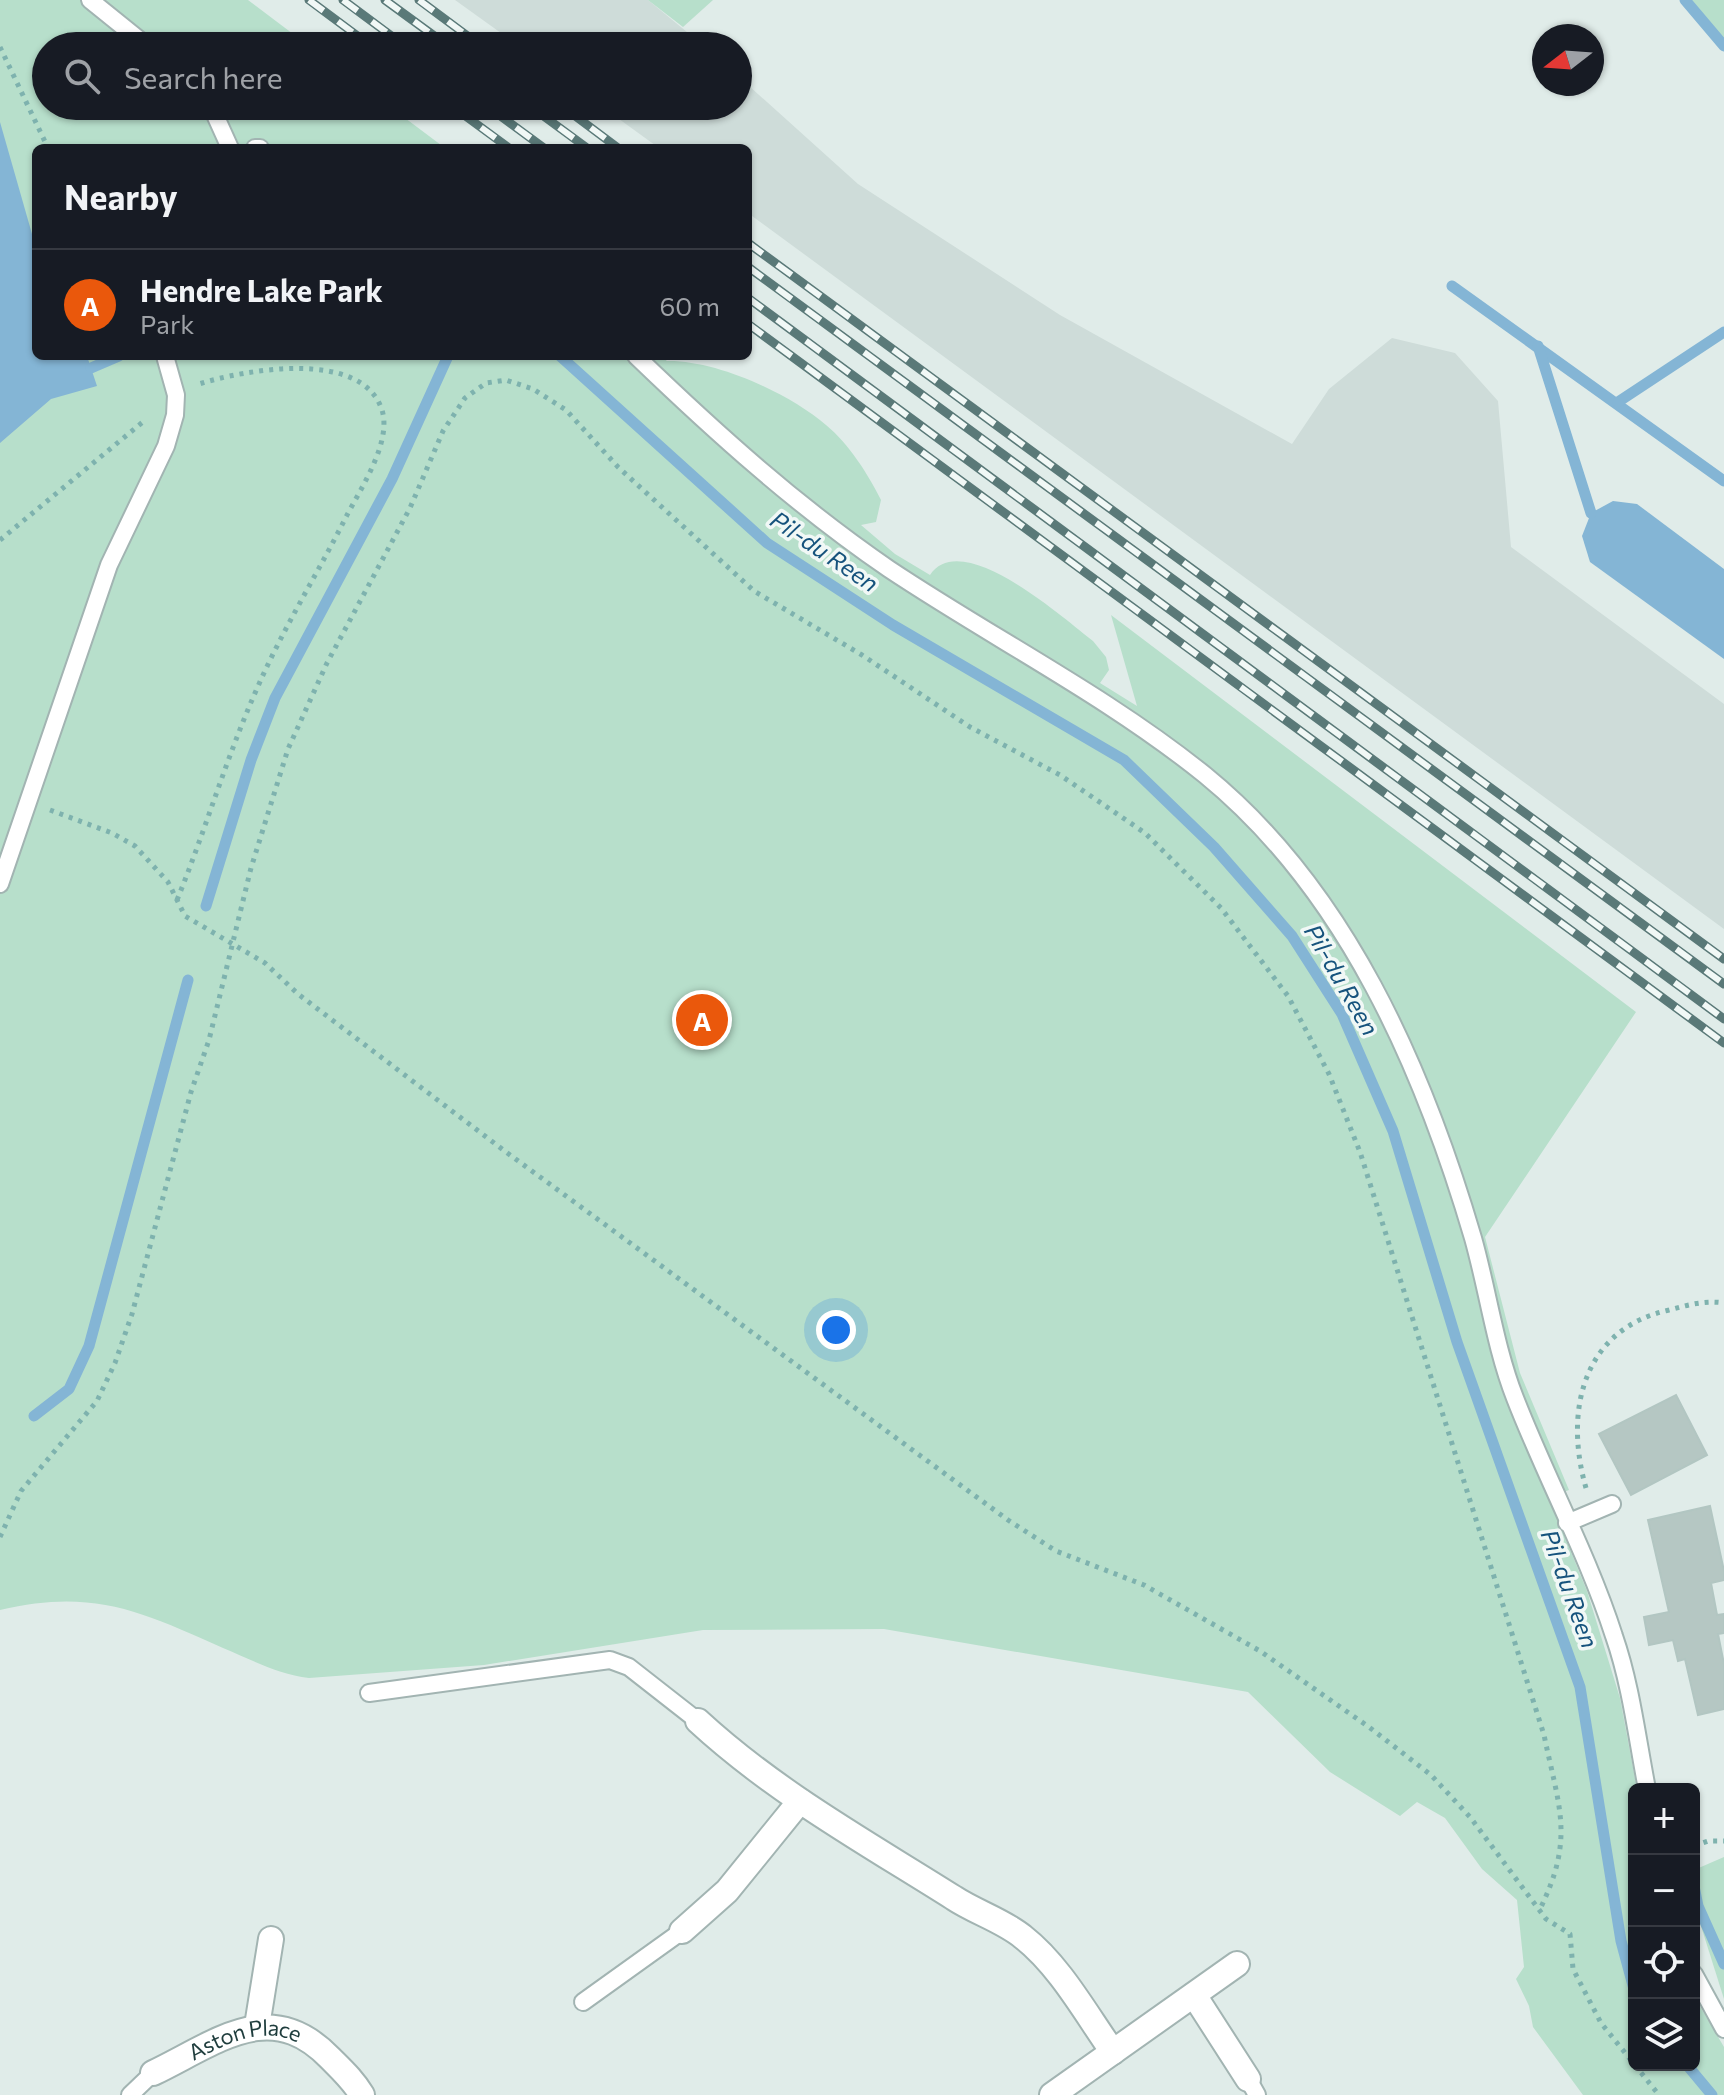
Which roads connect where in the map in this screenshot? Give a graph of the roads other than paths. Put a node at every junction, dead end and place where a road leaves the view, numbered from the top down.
1 (90, 0) edge
2 (130, 32) edge
3 (217, 120) edge
4 (228, 144) edge
5 (166, 360) edge
6 (640, 360) edge
7 (0, 884) edge
8 (1612, 1504) dead end
9 (1567, 1523) junction
10 (369, 1693) dead end
11 (698, 1721) joint
12 (1646, 1783) edge
13 (800, 1801) junction
14 (682, 1931) joint
15 (271, 1939) dead end
16 (1237, 1964) dead end
17 (1700, 1985) edge
18 (1194, 1995) junction
19 (583, 2002) dead end
20 (257, 2026) junction
21 (1724, 2029) edge
22 (1113, 2052) junction
23 (153, 2073) joint
24 (1253, 2087) edge
25 (130, 2095) edge
26 (362, 2095) edge
27 (1052, 2095) edge

1 - 2 lane
3 - 4 lane
5 - 7 lane
6 - 9 lane
8 - 9 lane
9 - 12 lane
10 - 11 lane
11 - 13 street
13 - 14 street
13 - 22 street
14 - 19 lane
15 - 20 street
16 - 18 street
17 - 21 lane
18 - 22 street
18 - 24 street
20 - 23 street, Aston Place
20 - 26 street, Aston Place
22 - 27 street
23 - 25 lane

